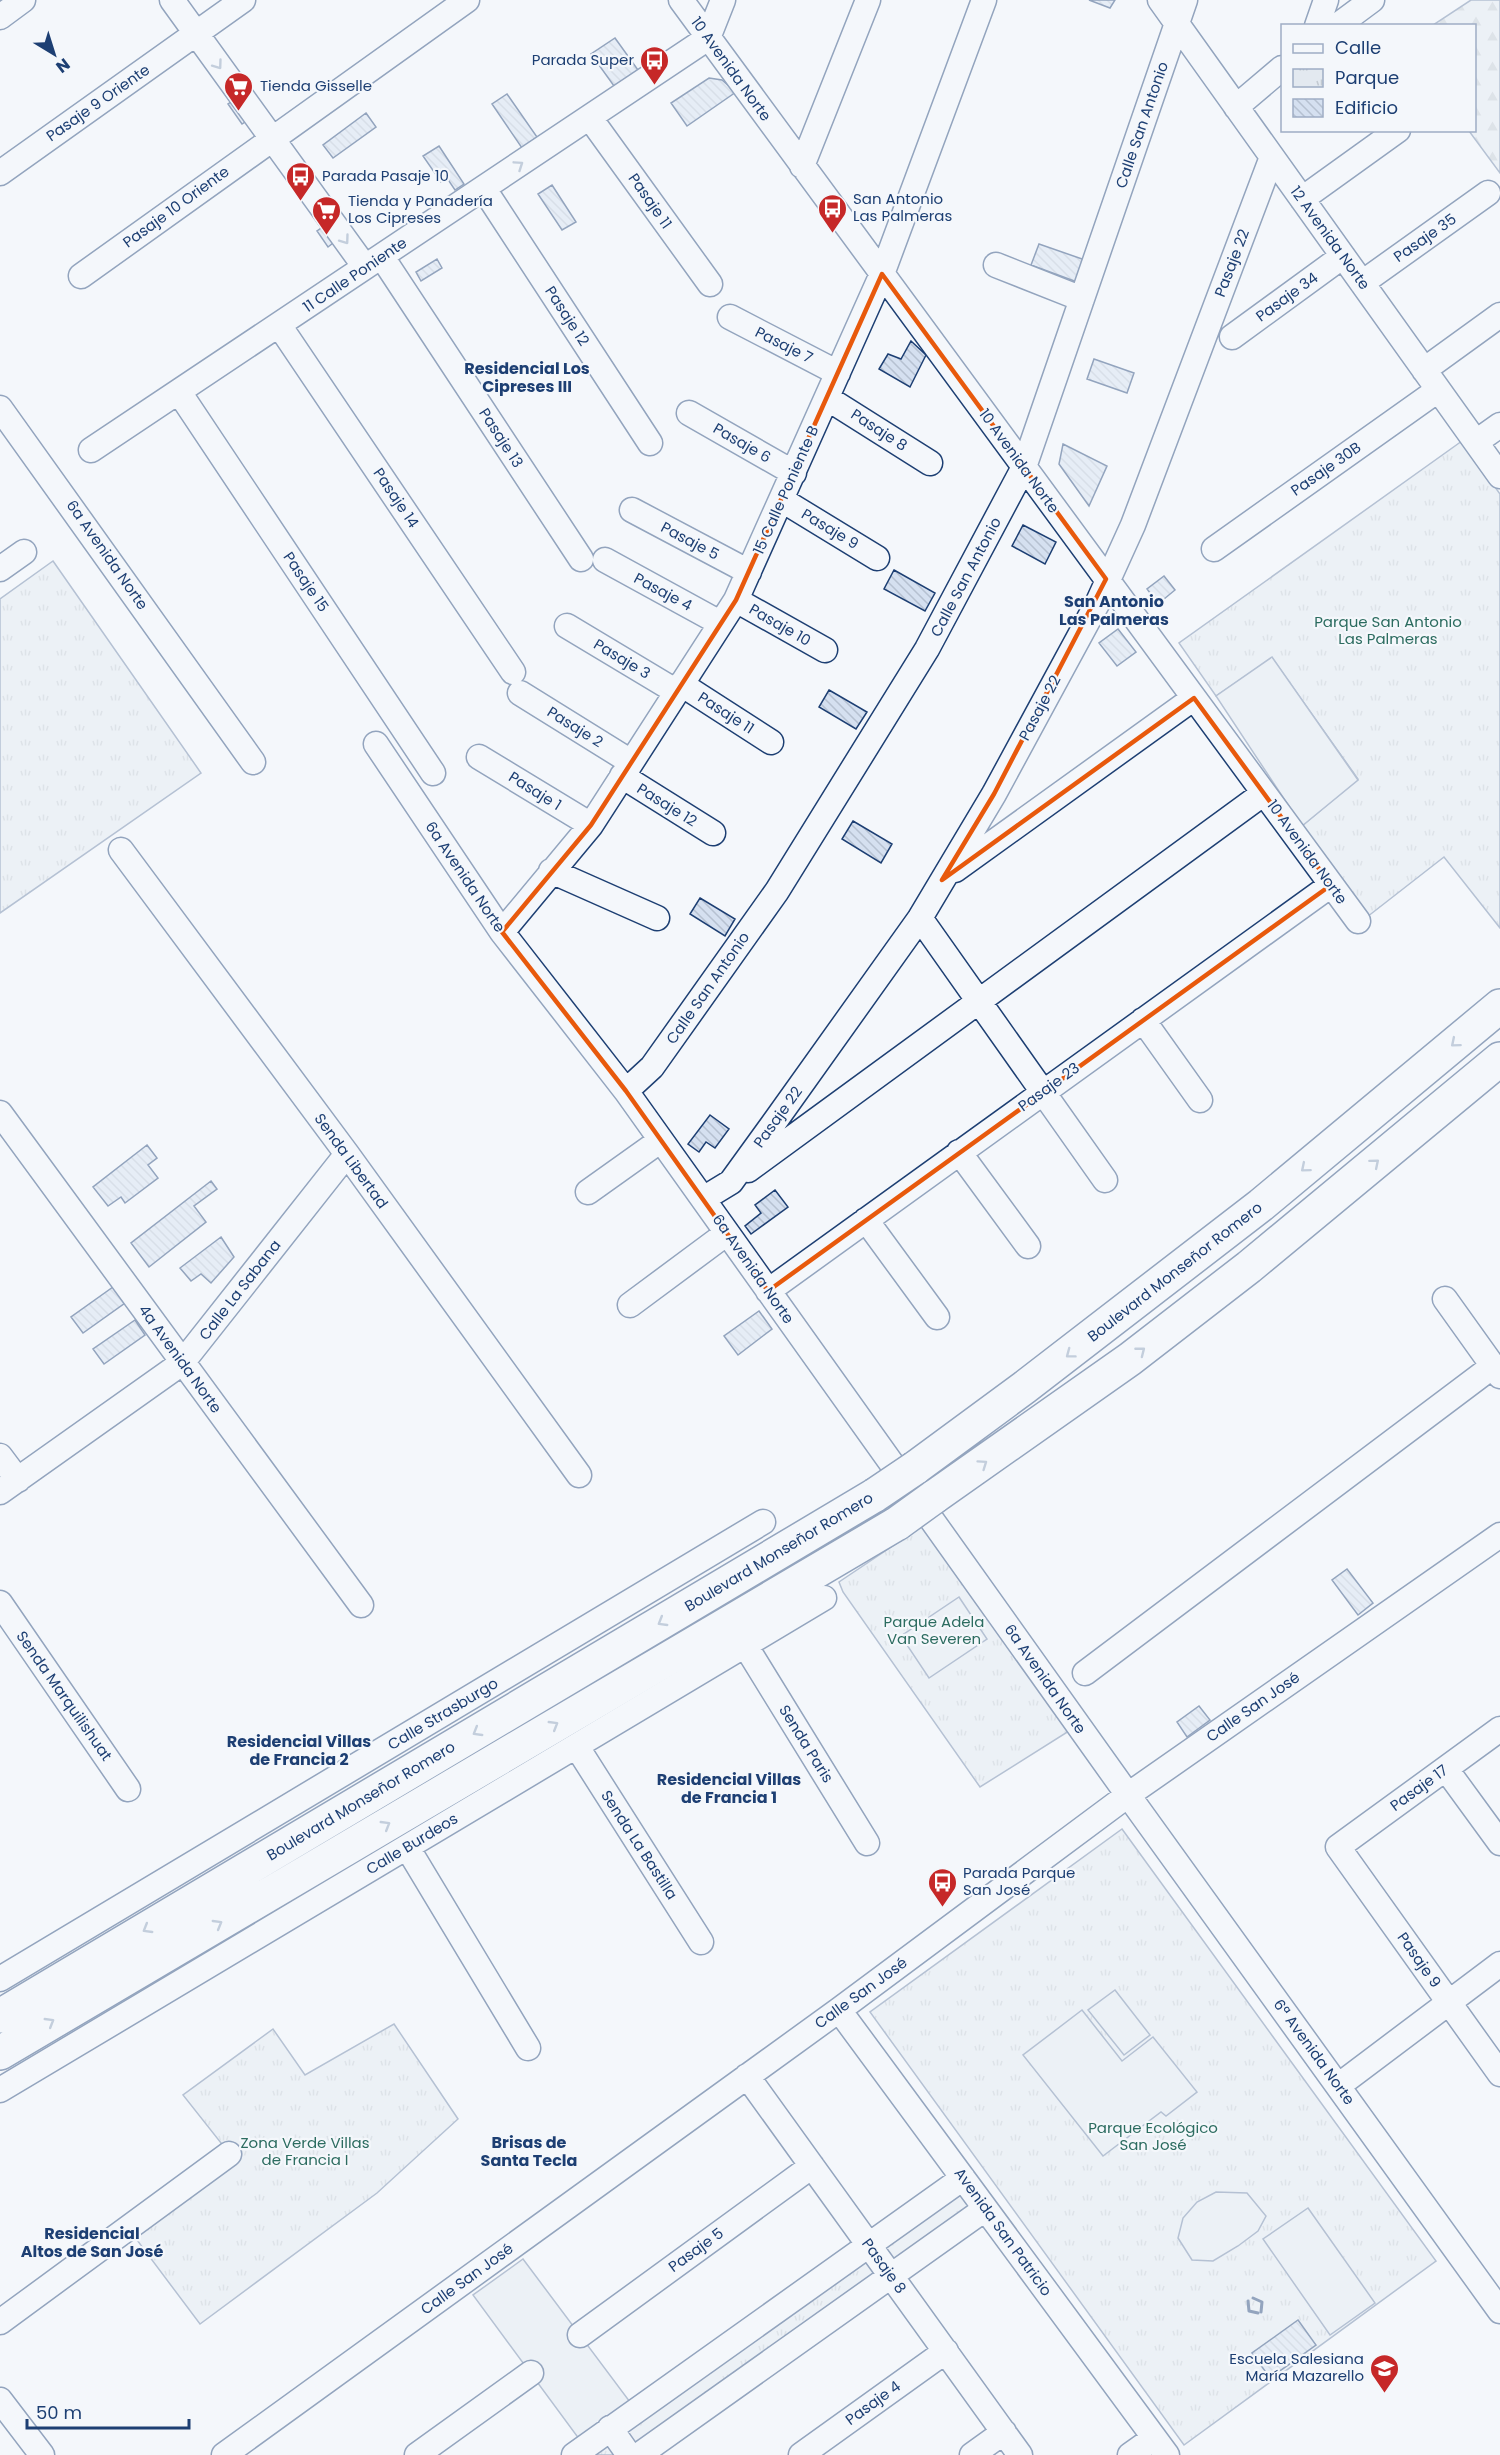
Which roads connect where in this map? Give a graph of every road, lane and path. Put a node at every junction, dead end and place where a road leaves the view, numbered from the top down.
1 (23, 0) edge
2 (172, 0) edge
3 (243, 0) edge
4 (467, 0) edge
5 (681, 0) edge
6 (723, 0) edge
7 (868, 0) edge
8 (984, 0) edge
9 (1160, 0) edge
10 (1185, 0) edge
11 (1326, 0) edge
12 (1372, 0) edge
13 (0, 17) edge
14 (1176, 23) junction
15 (1318, 24) edge
16 (1340, 24) edge
17 (196, 33) junction
18 (708, 38) junction
19 (1281, 69) edge
20 (1236, 108) junction
21 (590, 118) junction
22 (1395, 132) edge
23 (271, 139) junction
24 (1272, 157) junction
25 (802, 166) junction
26 (0, 173) edge
27 (484, 189) junction
28 (1488, 193) dead end
29 (1302, 199) junction
30 (1343, 256) junction
31 (373, 262) junction
32 (996, 265) dead end
33 (882, 274) junction
34 (81, 276) dead end
35 (1362, 283) junction
36 (710, 284) dead end
37 (1082, 299) junction
38 (1500, 315) edge
39 (730, 317) dead end
40 (279, 325) junction
41 (1232, 337) dead end
42 (1424, 370) junction
43 (838, 373) junction
44 (1438, 390) junction
45 (179, 392) junction
46 (827, 398) junction
47 (0, 408) edge
48 (689, 413) dead end
49 (1500, 425) edge
50 (1476, 442) junction
51 (650, 443) dead end
52 (91, 450) dead end
53 (930, 464) dead end
54 (1024, 467) junction
55 (794, 473) junction
56 (1500, 476) edge
57 (782, 500) junction
58 (632, 510) dead end
59 (1214, 549) dead end
60 (24, 552) dead end
61 (877, 558) dead end
62 (581, 559) dead end
63 (605, 560) dead end
64 (0, 569) edge
65 (749, 572) junction
66 (1106, 579) junction
67 (736, 600) junction
68 (720, 623) junction
69 (567, 626) dead end
70 (825, 650) dead end
71 (516, 682) joint
72 (679, 688) junction
73 (1194, 698) junction
74 (771, 742) dead end
75 (376, 744) dead end
76 (479, 757) dead end
77 (253, 762) dead end
78 (627, 769) junction
79 (433, 773) dead end
80 (1264, 793) junction
81 (591, 825) junction
82 (713, 833) dead end
83 (121, 850) dead end
84 (551, 871) junction
85 (945, 872) junction
86 (1331, 885) junction
87 (657, 918) dead end
88 (920, 918) junction
89 (1358, 921) dead end
90 (502, 932) junction
91 (979, 1001) junction
92 (1500, 1006) edge
93 (1143, 1020) junction
94 (1500, 1059) edge
95 (1044, 1090) junction
96 (626, 1091) junction
97 (1200, 1100) dead end
98 (0, 1113) edge
99 (661, 1140) junction
100 (959, 1152) junction
101 (347, 1154) junction
102 (1105, 1180) dead end
103 (731, 1182) junction
104 (588, 1192) dead end
105 (703, 1199) junction
106 (866, 1220) junction
107 (727, 1233) junction
108 (1028, 1246) dead end
109 (768, 1291) junction
110 (1444, 1299) dead end
111 (630, 1305) dead end
112 (937, 1317) dead end
113 (182, 1363) junction
114 (1498, 1373) edge
115 (0, 1456) edge
116 (579, 1474) dead end
117 (9, 1486) edge
118 (763, 1522) dead end
119 (1500, 1535) edge
120 (824, 1598) dead end
121 (0, 1603) edge
122 (361, 1605) dead end
123 (745, 1645) junction
124 (1085, 1673) dead end
125 (1500, 1729) edge
126 (577, 1747) junction
127 (1446, 1769) junction
128 (128, 1789) dead end
129 (1128, 1795) junction
130 (867, 1843) dead end
131 (1500, 1843) edge
132 (407, 1847) junction
133 (1338, 1847) joint
134 (701, 1942) dead end
135 (1500, 1964) edge
136 (0, 1979) edge
137 (1449, 2002) junction
138 (839, 2010) junction
139 (0, 2016) edge
140 (528, 2048) dead end
141 (0, 2053) edge
142 (1500, 2074) edge
143 (747, 2076) junction
144 (1338, 2086) junction
145 (0, 2090) edge
146 (229, 2154) dead end
147 (812, 2166) junction
148 (963, 2178) junction
149 (985, 2209) junction
150 (869, 2245) junction
151 (891, 2276) junction
152 (1500, 2311) edge
153 (0, 2322) edge
154 (580, 2335) dead end
155 (946, 2351) junction
156 (531, 2373) dead end
157 (0, 2400) edge
158 (610, 2428) junction
159 (1004, 2432) junction
160 (1160, 2446) edge
161 (42, 2455) edge
162 (224, 2455) edge
163 (417, 2455) edge
164 (574, 2455) edge
165 (629, 2455) edge
166 (639, 2455) edge
167 (801, 2455) edge
168 (972, 2455) edge
169 (1020, 2455) edge
170 (1130, 2455) edge

1 - 13 street
2 - 17 street, Pasaje 13
3 - 17 street, Pasaje 9 Oriente
4 - 23 street, Pasaje 10 Oriente
5 - 18 street, 10 Avenida Norte
6 - 18 street
7 - 25 street
8 - 33 street, 15 Calle Poniente B
9 - 14 street, 12 Avenida Norte
10 - 14 street, Calle San Antonio
11 - 15 street
12 - 16 street
14 - 20 street, 12 Avenida Norte
14 - 37 street, Calle San Antonio
17 -> 23 street, Pasaje 13
17 - 26 street, Pasaje 9 Oriente
18 - 21 street, 11 Calle Poniente
18 - 25 street, 10 Avenida Norte
19 - 20 street
20 - 24 street, 12 Avenida Norte
27 -> 21 street, 11 Calle Poniente
21 - 36 street, Pasaje 11
22 - 29 street
23 -> 31 street, Pasaje 13
23 - 34 street, Pasaje 10 Oriente
24 - 29 street, 12 Avenida Norte
24 - 66 street, Pasaje 22
25 - 33 street, 10 Avenida Norte
27 - 31 street, 11 Calle Poniente
27 - 51 street, Pasaje 12
28 - 35 street, Pasaje 35
29 - 30 street, 12 Avenida Norte
30 - 35 street, 12 Avenida Norte
30 - 41 street, Pasaje 34
31 - 40 street, 11 Calle Poniente
31 - 62 street, Pasaje 13
32 - 37 street
33 - 43 street, 15 Calle Poniente B
33 - 54 street, 10 Avenida Norte
35 - 42 street, 12 Avenida Norte
37 - 54 street, Calle San Antonio
38 - 42 street
39 - 43 street, Pasaje 7
40 - 45 street, 11 Calle Poniente
40 - 71 street, Pasaje 14
42 - 44 street, 12 Avenida Norte
43 - 46 street, 15 Calle Poniente B
44 - 50 street, 12 Avenida Norte
44 - 59 street, Pasaje 30B
45 - 52 street, 11 Calle Poniente
45 - 79 street, Pasaje 15
46 - 53 street, Pasaje 8
46 - 55 street, 15 Calle Poniente B
47 - 77 street, 6a Avenida Norte
48 - 55 street, Pasaje 6
49 - 50 street
50 - 56 street, 12 Avenida Norte
54 - 66 street, 10 Avenida Norte
54 - 96 street, Calle San Antonio
55 - 57 street, 15 Calle Poniente B
57 - 61 street, Pasaje 9
57 - 65 street, 15 Calle Poniente B
58 - 65 street, Pasaje 5
60 - 64 street
63 - 68 street, Pasaje 4
65 - 67 street, 15 Calle Poniente B
66 - 73 street, 10 Avenida Norte
66 - 85 street, Pasaje 22
67 - 68 street, 15 Calle Poniente B
67 - 70 street, Pasaje 10
68 - 72 street, 15 Calle Poniente B
69 - 72 street, Pasaje 3
71 - 78 street, Pasaje 2
72 - 74 street, Pasaje 11
72 - 78 street, 15 Calle Poniente B
73 - 80 street, 10 Avenida Norte
73 - 85 street
75 - 90 street, 6a Avenida Norte
76 - 81 street, Pasaje 1
78 - 81 street, 15 Calle Poniente B
78 - 82 street, Pasaje 12
80 - 86 street, 10 Avenida Norte
80 - 91 street
81 - 84 street, 15 Calle Poniente B
83 - 101 street, Senda Libertad
84 - 87 street
84 - 90 street, 15 Calle Poniente B
85 - 88 street, Pasaje 22
86 - 89 street, 10 Avenida Norte
86 - 93 street, Pasaje 23
88 - 91 street
88 - 103 street, Pasaje 22
90 - 96 street, 6a Avenida Norte
91 - 95 street
91 - 103 street
92 -> 139 highway, Boulevard Monseñor Romero, bridge
93 - 95 street, Pasaje 23
93 - 97 street
141 -> 94 highway, bridge
95 - 100 street, Pasaje 23
95 - 102 street
96 - 99 street, 6a Avenida Norte
98 - 113 street, 4a Avenida Norte
99 - 104 street
99 - 105 street, 6a Avenida Norte
100 - 106 street, Pasaje 23
100 - 108 street
101 - 113 street, Calle La Sabana
101 - 116 street, Senda Libertad
103 - 105 street, Pasaje 22
105 - 107 street, 6a Avenida Norte
106 - 109 street, Pasaje 23
106 - 112 street
107 - 109 street, 6a Avenida Norte
107 - 111 street
109 - 129 street, 6a Avenida Norte
110 - 114 street
113 - 117 street, Calle La Sabana
113 - 122 street, 4a Avenida Norte
114 - 124 street
115 - 117 street
118 - 136 street, Calle Strasburgo
119 - 129 street, Calle San José
120 - 123 street, Calle Burdeos
121 - 128 street, Senda Marquilishuat
123 - 126 street, Calle Burdeos
123 - 130 street, Senda Paris
125 - 127 street, Pasaje 17
126 - 132 street, Calle Burdeos
126 - 134 street, Senda La Bastilla
127 - 131 street
127 - 133 street, Pasaje 17
129 - 138 street, Calle San José
129 - 144 street, 6ª Avenida Norte
132 - 140 street
132 - 145 street, Calle Burdeos
133 - 137 street, Pasaje 9
135 - 137 street
137 - 142 street, Pasaje 9
137 - 144 street
138 - 143 street, Calle San José
138 - 148 street, Avenida San Patricio
143 - 147 street, Pasaje 8
143 - 162 street, Calle San José
144 - 152 street, 6ª Avenida Norte
146 - 153 street
147 - 150 street, Pasaje 8
147 - 154 street, Pasaje 5
148 - 149 street, Avenida San Patricio
148 - 150 street
149 - 151 street
149 - 160 street, Avenida San Patricio
150 - 151 street, Pasaje 8
150 - 158 street
151 - 155 street, Pasaje 8
151 - 166 street
155 - 159 street, Pasaje 8
155 - 167 street, Pasaje 4
156 - 163 street
157 - 161 street
158 - 164 street
158 - 165 street
159 - 168 street
159 - 169 street, Pasaje 8
160 - 170 street

